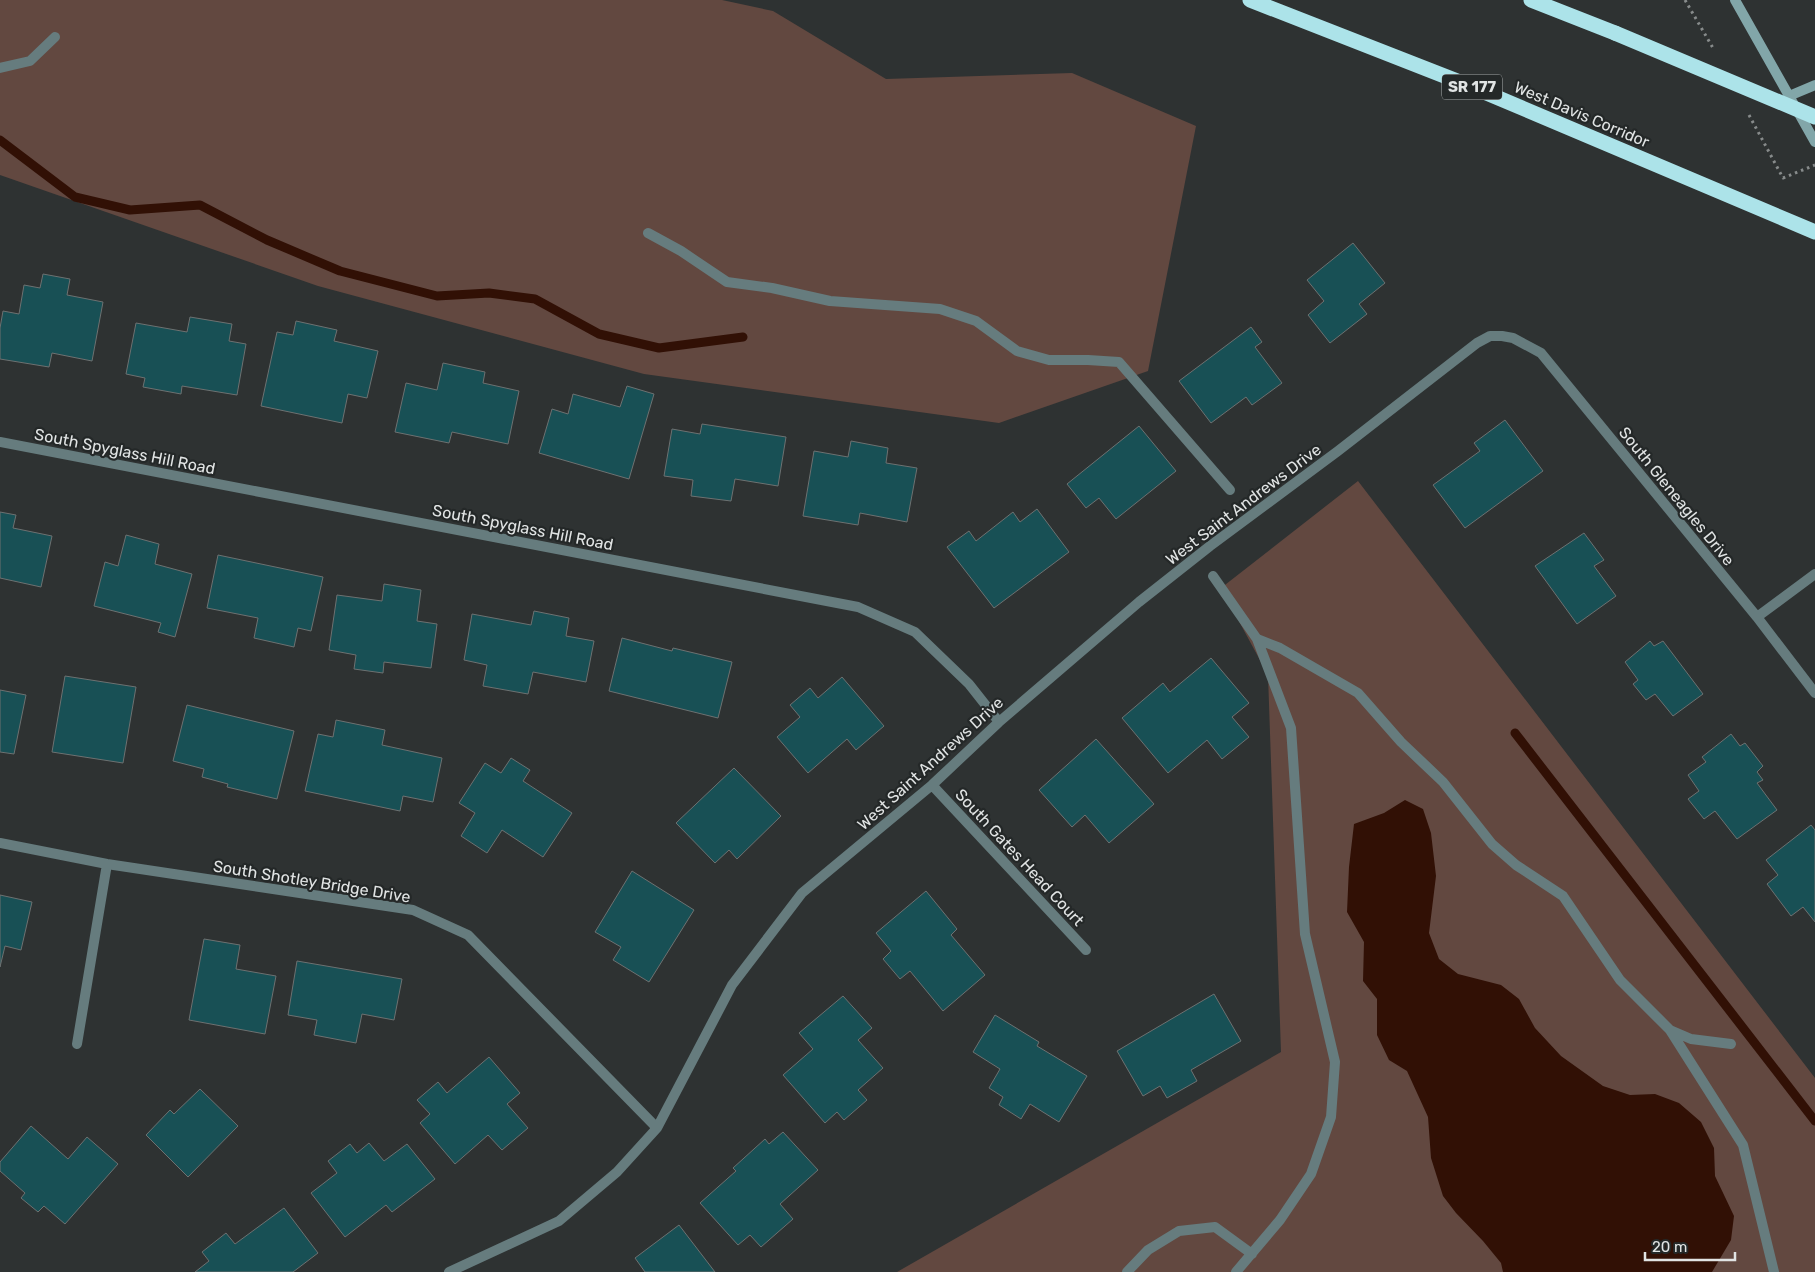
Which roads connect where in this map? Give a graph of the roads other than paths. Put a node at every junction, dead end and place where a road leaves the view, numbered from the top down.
1 (1250, 0) edge
2 (1531, 0) edge
3 (1735, 0) edge
4 (55, 37) dead end
5 (0, 68) edge
6 (1815, 85) edge
7 (1789, 96) junction
8 (1815, 117) edge
9 (1815, 142) edge
10 (1815, 232) edge
11 (648, 233) dead end
12 (1502, 336) joint
13 (0, 442) edge
14 (1230, 490) dead end
15 (1815, 574) edge
16 (1213, 576) dead end
17 (1757, 617) junction
18 (1257, 638) junction
19 (1815, 693) edge
20 (999, 722) junction
21 (932, 785) junction
22 (0, 842) edge
23 (107, 864) junction
24 (1086, 950) dead end
25 (1670, 1030) junction
26 (77, 1044) dead end
27 (1731, 1044) dead end
28 (657, 1128) junction
29 (1252, 1254) junction
30 (449, 1272) edge
31 (1127, 1272) edge
32 (1236, 1272) edge
33 (1774, 1272) edge

1 - 10 highway, West Davis Corridor / SR 177
2 - 8 highway, bridge
3 - 7 main road
4 - 5 street
6 - 7 main road
7 - 9 main road
11 - 14 street
12 - 17 street, South Gleneagles Drive
12 - 20 street, West Saint Andrews Drive
13 - 20 street, South Spyglass Hill Road
15 - 17 street
16 - 18 street
17 - 19 street, South Gleneagles Drive
18 - 25 street
18 - 29 street
20 - 21 street, West Saint Andrews Drive
21 - 24 street, South Gates Head Court
21 - 28 street, West Saint Andrews Drive
22 - 23 street, South Shotley Bridge Drive
23 - 26 street
23 - 28 street, South Shotley Bridge Drive
25 - 27 street
25 - 33 street
28 - 30 street, West Saint Andrews Drive
29 - 31 street
29 - 32 street

